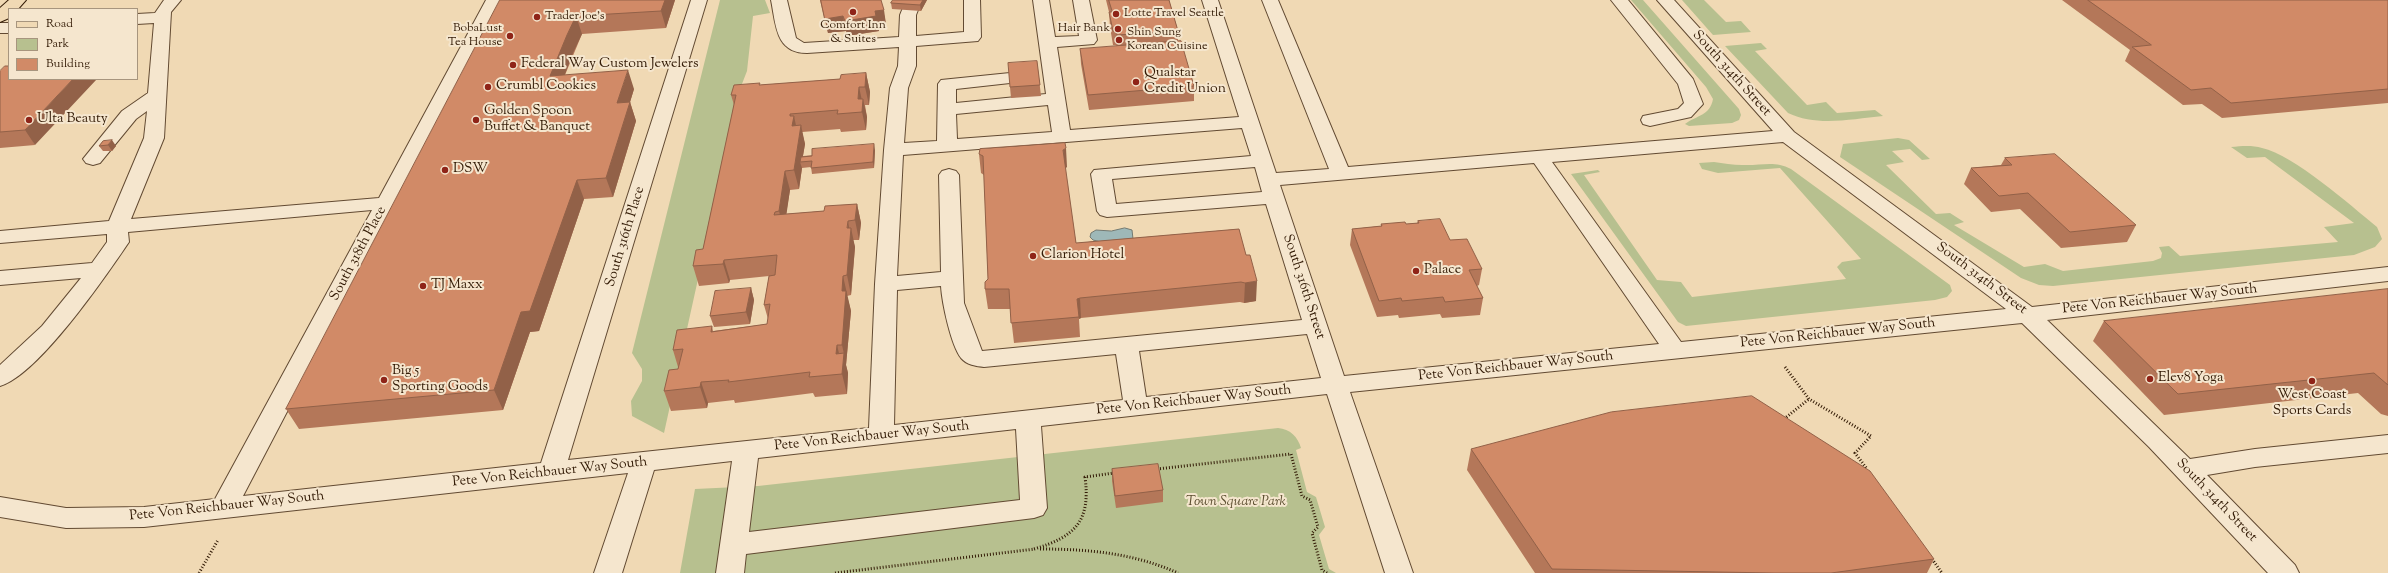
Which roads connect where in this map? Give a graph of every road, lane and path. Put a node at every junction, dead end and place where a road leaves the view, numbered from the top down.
1 (18, 0) edge
2 (173, 0) edge
3 (494, 0) edge
4 (699, 0) edge
5 (779, 0) edge
6 (914, 0) edge
7 (972, 0) edge
8 (1041, 0) edge
9 (1081, 0) edge
10 (1210, 0) edge
11 (1270, 0) edge
12 (1619, 0) edge
13 (1665, 0) edge
14 (10, 8) edge
15 (8, 9) edge
16 (0, 17) edge
17 (163, 17) junction
18 (138, 19) edge
19 (908, 42) junction
20 (1048, 43) junction
21 (1048, 85) junction
22 (1010, 86) edge
23 (157, 95) junction
24 (947, 95) junction
25 (1650, 120) dead end
26 (1250, 122) junction
27 (1787, 136) junction
28 (1062, 137) junction
29 (947, 146) junction
30 (894, 150) junction
31 (1539, 157) junction
32 (93, 159) dead end
33 (1262, 161) junction
34 (1341, 174) junction
35 (949, 175) dead end
36 (1271, 188) junction
37 (386, 203) junction
38 (116, 227) junction
39 (0, 237) edge
40 (99, 269) junction
41 (2388, 274) edge
42 (0, 278) edge
43 (952, 278) junction
44 (886, 284) junction
45 (2027, 314) junction
46 (1316, 326) junction
47 (1126, 345) junction
48 (1675, 350) junction
49 (1785, 367) dead end
50 (0, 378) edge
51 (1335, 385) junction
52 (1809, 399) junction
53 (1136, 408) junction
54 (1028, 420) junction
55 (1782, 420) edge
56 (882, 436) junction
57 (2388, 444) edge
58 (746, 452) junction
59 (644, 462) junction
60 (2185, 469) junction
61 (1148, 470) edge
62 (1869, 472) edge
63 (551, 473) junction
64 (1117, 473) edge
65 (0, 507) edge
66 (224, 507) junction
67 (218, 540) dead end
68 (734, 545) junction
69 (1034, 550) junction
70 (1929, 554) edge
71 (973, 556) junction
72 (971, 561) dead end
73 (199, 573) edge
74 (608, 573) edge
75 (730, 573) edge
76 (835, 573) edge
77 (1178, 573) edge
78 (1326, 573) edge
79 (1399, 573) edge
80 (1942, 573) edge
81 (2285, 573) edge

1 - 14 main road
2 - 17 street
3 - 37 street, South 318th Place
4 - 63 street, South 316th Place
5 - 19 street
6 - 19 street
7 - 19 street
8 - 20 street
9 - 20 street
10 - 26 street, South 316th Street
11 - 34 street
12 - 25 street
13 - 27 street, South 314th Street
15 - 16 main road
17 - 18 street
17 - 23 street
19 - 30 street
20 - 21 street
21 - 24 street
21 - 28 street
22 - 24 street
23 - 32 street
23 - 38 street
24 - 29 street
26 - 28 street
26 - 33 street, South 316th Street
27 - 31 street
27 - 45 street, South 314th Street
28 - 29 street
29 - 30 street
30 - 44 street
31 - 34 street
31 - 48 street
33 - 36 street, South 316th Street
33 - 36 street
34 - 36 street
35 - 43 street
36 - 46 street, South 316th Street
37 - 38 street
37 - 66 street, South 318th Place
38 - 39 street
38 - 40 street
40 - 42 street
40 - 50 street
41 - 45 street, Pete Von Reichbauer Way South
43 - 44 street
43 - 47 street
44 - 56 street
45 - 48 street, Pete Von Reichbauer Way South
45 - 60 street, South 314th Street
46 - 47 street
46 - 51 street, South 316th Street
47 - 53 street
48 - 51 street, Pete Von Reichbauer Way South
49 - 52 path
51 - 53 street, Pete Von Reichbauer Way South
51 - 79 street, South 316th Street
52 - 55 path
52 - 62 path
53 - 54 street, Pete Von Reichbauer Way South
54 - 56 street, Pete Von Reichbauer Way South
54 - 68 street
56 - 58 street, Pete Von Reichbauer Way South
57 - 60 street
58 - 59 street, Pete Von Reichbauer Way South
58 - 68 street
59 - 63 street, Pete Von Reichbauer Way South
59 - 74 street
60 - 81 street, South 314th Street
61 - 78 path
63 - 66 street, Pete Von Reichbauer Way South
64 - 69 path
65 - 66 street, Pete Von Reichbauer Way South
67 - 73 path
68 - 75 street
69 - 71 path
69 - 77 path
70 - 80 path
71 - 72 path
71 - 76 path

